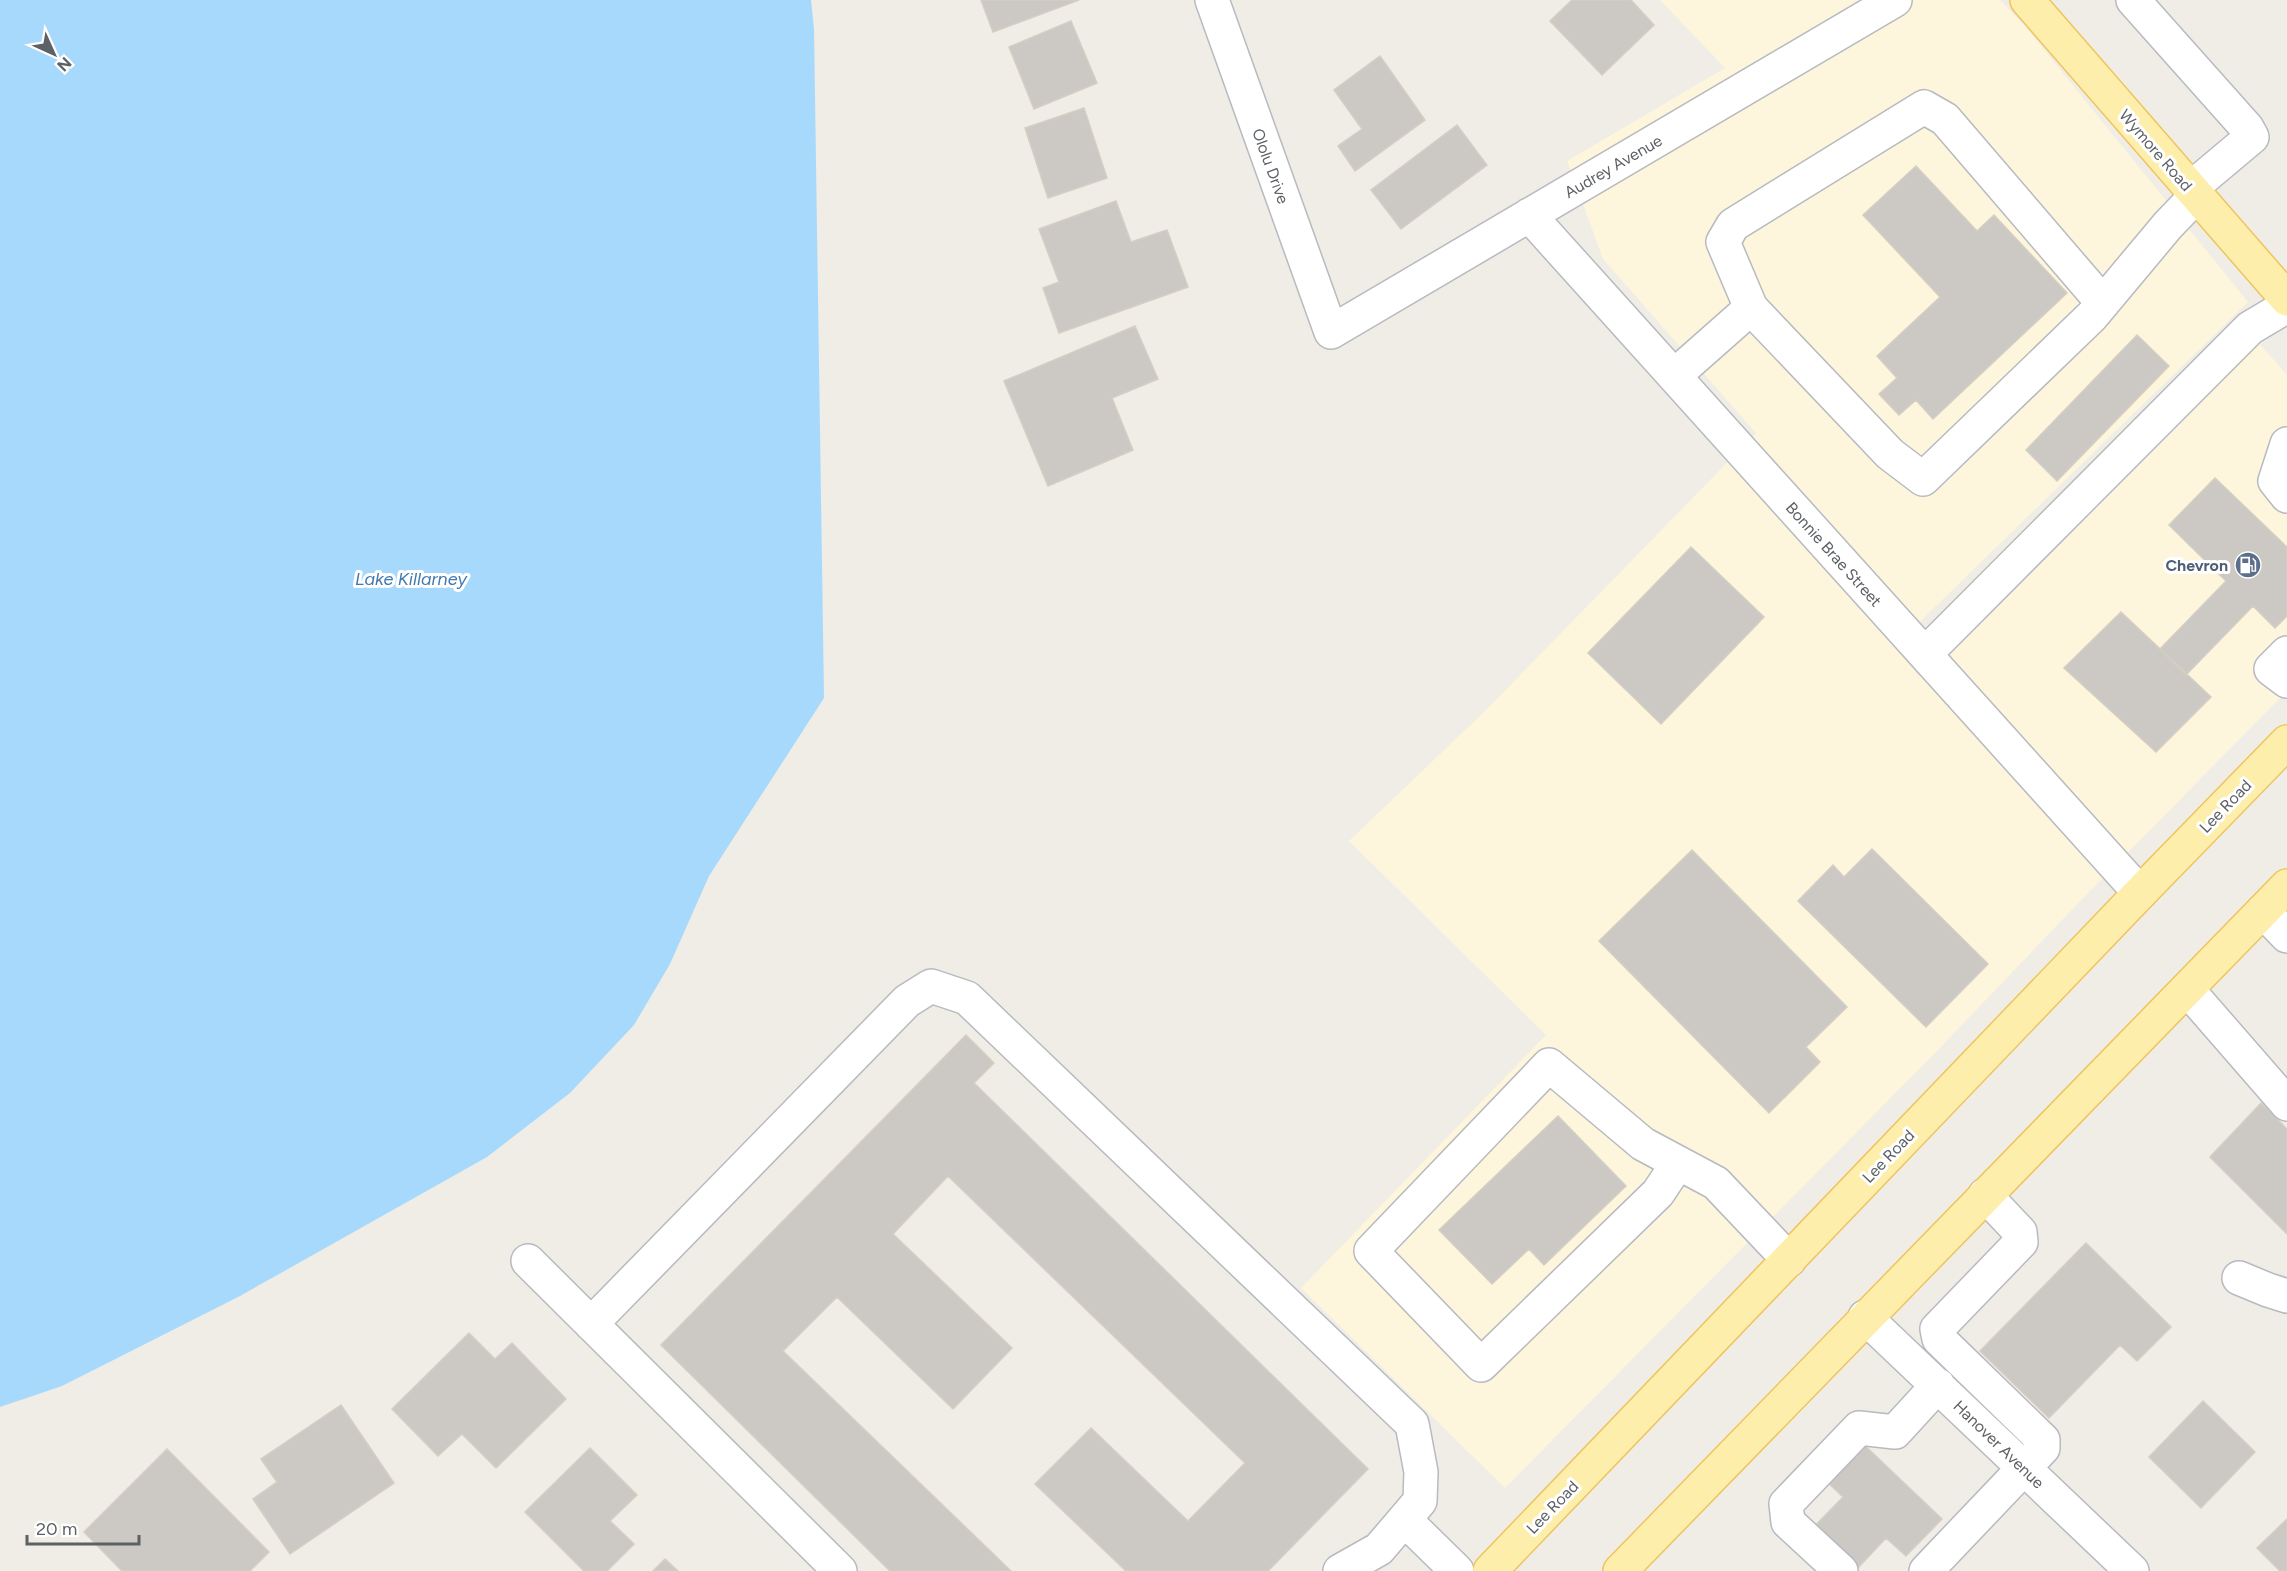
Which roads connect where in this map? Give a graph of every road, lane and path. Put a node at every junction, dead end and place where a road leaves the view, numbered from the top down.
1 (1212, 0) edge
2 (1895, 0) edge
3 (2027, 0) edge
4 (2133, 0) edge
5 (2193, 193) junction
6 (1529, 215) junction
7 (2287, 299) edge
8 (2103, 303) junction
9 (2287, 306) edge
10 (1751, 308) junction
11 (1331, 332) joint
12 (1674, 376) junction
13 (2287, 444) edge
14 (2287, 496) edge
15 (2287, 653) edge
16 (1925, 654) junction
17 (2287, 681) edge
18 (2287, 742) edge
19 (2287, 886) edge
20 (2140, 893) junction
21 (2263, 911) junction
22 (2287, 936) edge
23 (2187, 989) junction
24 (2287, 1104) edge
25 (1678, 1164) junction
26 (1985, 1195) junction
27 (1789, 1260) junction
28 (528, 1261) dead end
29 (2239, 1278) dead end
30 (2287, 1296) edge
31 (1866, 1317) junction
32 (591, 1324) junction
33 (1938, 1385) junction
34 (2025, 1469) junction
35 (1405, 1520) junction
36 (840, 1571) edge
37 (1340, 1571) edge
38 (1456, 1571) edge
39 (1490, 1571) edge
40 (1620, 1571) edge
41 (1841, 1571) edge
42 (1926, 1571) edge
43 (2132, 1571) edge

1 - 11 street, Ololu Drive
2 - 6 street, Audrey Avenue
3 - 5 main road, Wymore Road
4 - 5 street
5 - 7 main road, Wymore Road
5 - 8 street
6 - 11 street, Audrey Avenue
6 - 12 street, Bonnie Brae Street
8 - 10 street
8 - 10 street
9 - 16 street
10 - 12 street
12 - 16 street, Bonnie Brae Street
13 - 14 street
15 - 17 street
16 - 20 street, Bonnie Brae Street
18 - 20 main road, Lee Road
19 - 21 main road
20 - 27 main road, Lee Road
21 - 22 street
21 - 23 main road
23 - 24 street
23 - 26 main road
25 - 25 street
25 - 27 street
26 - 31 main road
26 - 34 street
27 - 39 main road, Lee Road
28 - 32 street
29 - 30 street
31 - 33 street, Hanover Avenue
31 - 40 main road
32 - 35 street
32 - 36 street
33 - 34 street, Hanover Avenue
33 - 41 street
34 - 42 street
34 - 43 street, Hanover Avenue
35 - 37 street
35 - 38 street

